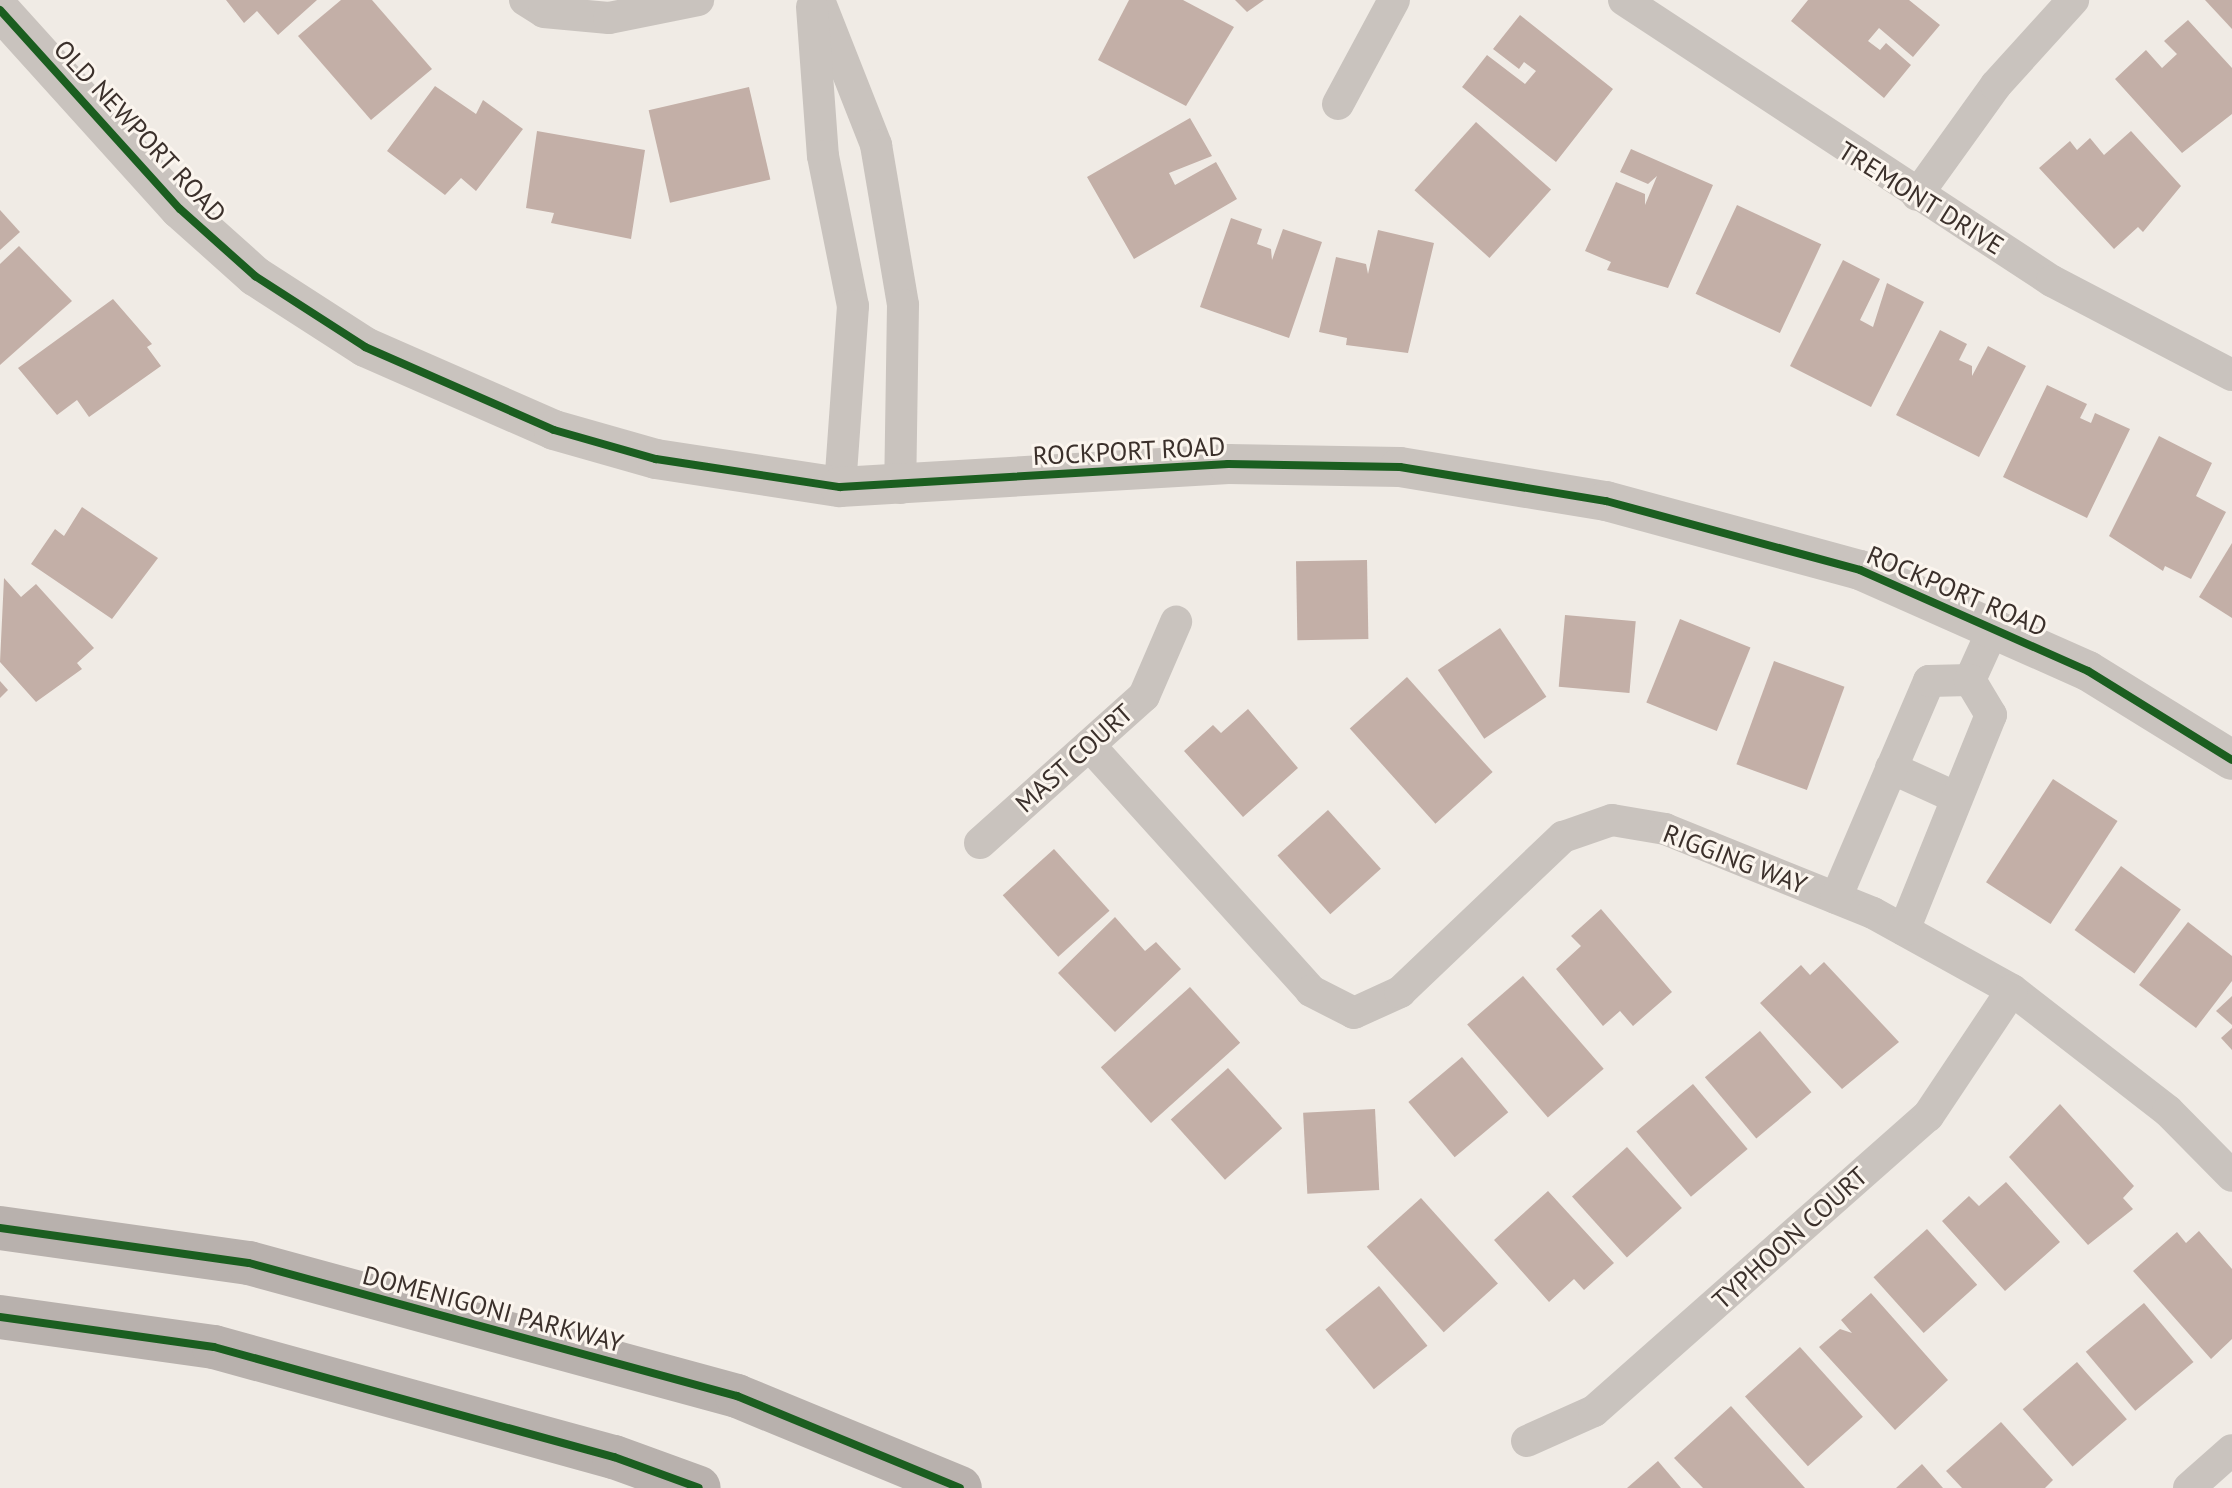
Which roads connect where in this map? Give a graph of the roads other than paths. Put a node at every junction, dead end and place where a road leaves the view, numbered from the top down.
1 (525, 0) edge
2 (698, 0) edge
3 (812, 0) edge
4 (819, 0) edge
5 (1394, 0) edge
6 (1624, 0) edge
7 (2073, 0) edge
8 (0, 10) edge
9 (1338, 104) dead end
10 (882, 182) junction
11 (830, 194) junction
12 (1917, 195) junction
13 (255, 276) joint
14 (2232, 375) edge
15 (840, 487) junction
16 (900, 488) junction
17 (1176, 622) dead end
18 (1995, 625) junction
19 (1970, 680) junction
20 (1090, 746) junction
21 (2232, 760) edge
22 (1891, 768) junction
23 (1957, 798) junction
24 (980, 843) dead end
25 (1836, 898) junction
26 (1904, 930) junction
27 (2012, 990) junction
28 (2232, 1176) edge
29 (0, 1228) edge
30 (0, 1317) edge
31 (1527, 1441) dead end
32 (2232, 1450) edge
33 (699, 1488) edge
34 (960, 1488) edge
35 (2189, 1488) edge

1 - 2 street
3 - 11 street
4 - 10 street
5 - 9 street
6 - 12 street, TREMONT DRIVE
7 - 12 street
8 - 13 street, OLD NEWPORT ROAD
10 - 11 street
10 - 16 street
11 - 15 street
12 - 14 street, TREMONT DRIVE
13 - 15 street, ROCKPORT ROAD
15 - 16 street, ROCKPORT ROAD
16 - 18 street, ROCKPORT ROAD
17 - 20 street, MAST COURT
18 - 19 street
18 - 21 street, ROCKPORT ROAD
19 - 22 street
19 - 23 street
20 - 24 street, MAST COURT
20 - 25 street, RIGGING WAY
22 - 23 street
22 - 25 street
23 - 26 street
25 - 26 street, RIGGING WAY
26 - 27 street, RIGGING WAY
27 - 28 street, RIGGING WAY
27 - 31 street, TYPHOON COURT
29 - 34 main road, DOMENIGONI PARKWAY
30 - 33 main road
32 - 35 street

